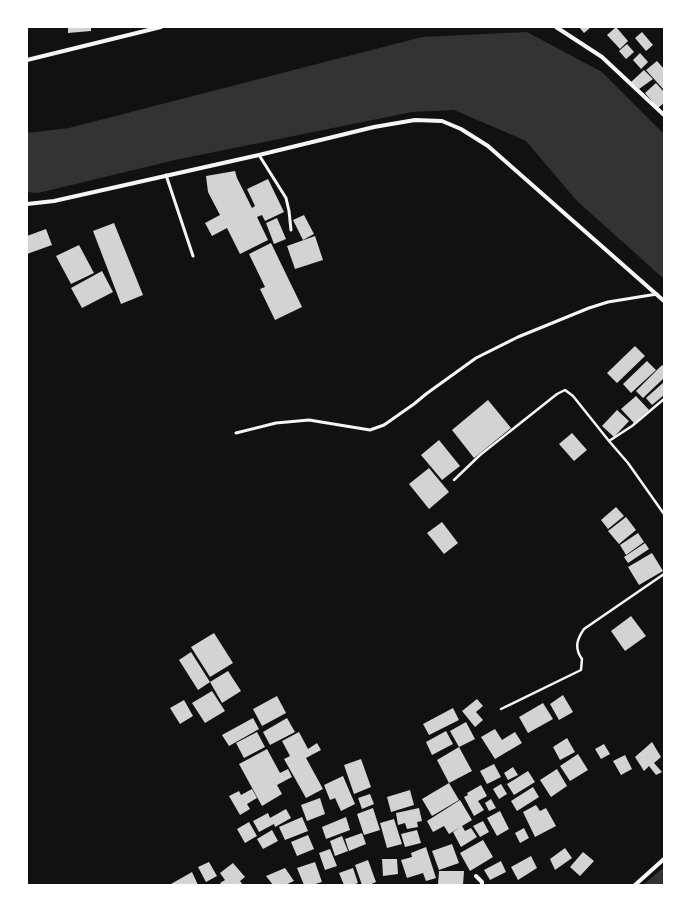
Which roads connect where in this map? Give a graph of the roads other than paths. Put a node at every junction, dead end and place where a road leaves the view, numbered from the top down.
1 (161, 27) edge
2 (556, 27) edge
3 (27, 60) edge
4 (664, 115) edge
5 (259, 155) junction
6 (166, 175) junction
7 (27, 204) edge
8 (291, 230) dead end
9 (193, 256) dead end
10 (657, 294) junction
11 (664, 301) edge
12 (236, 433) dead end
13 (664, 859) edge
14 (476, 876) dead end
15 (482, 885) edge
16 (635, 885) edge

1 - 3 street
2 - 4 street
5 - 6 street
5 - 8 lane
5 - 10 street
6 - 7 street
6 - 9 lane
10 - 11 street
10 - 12 lane
13 - 16 street
14 - 15 street

